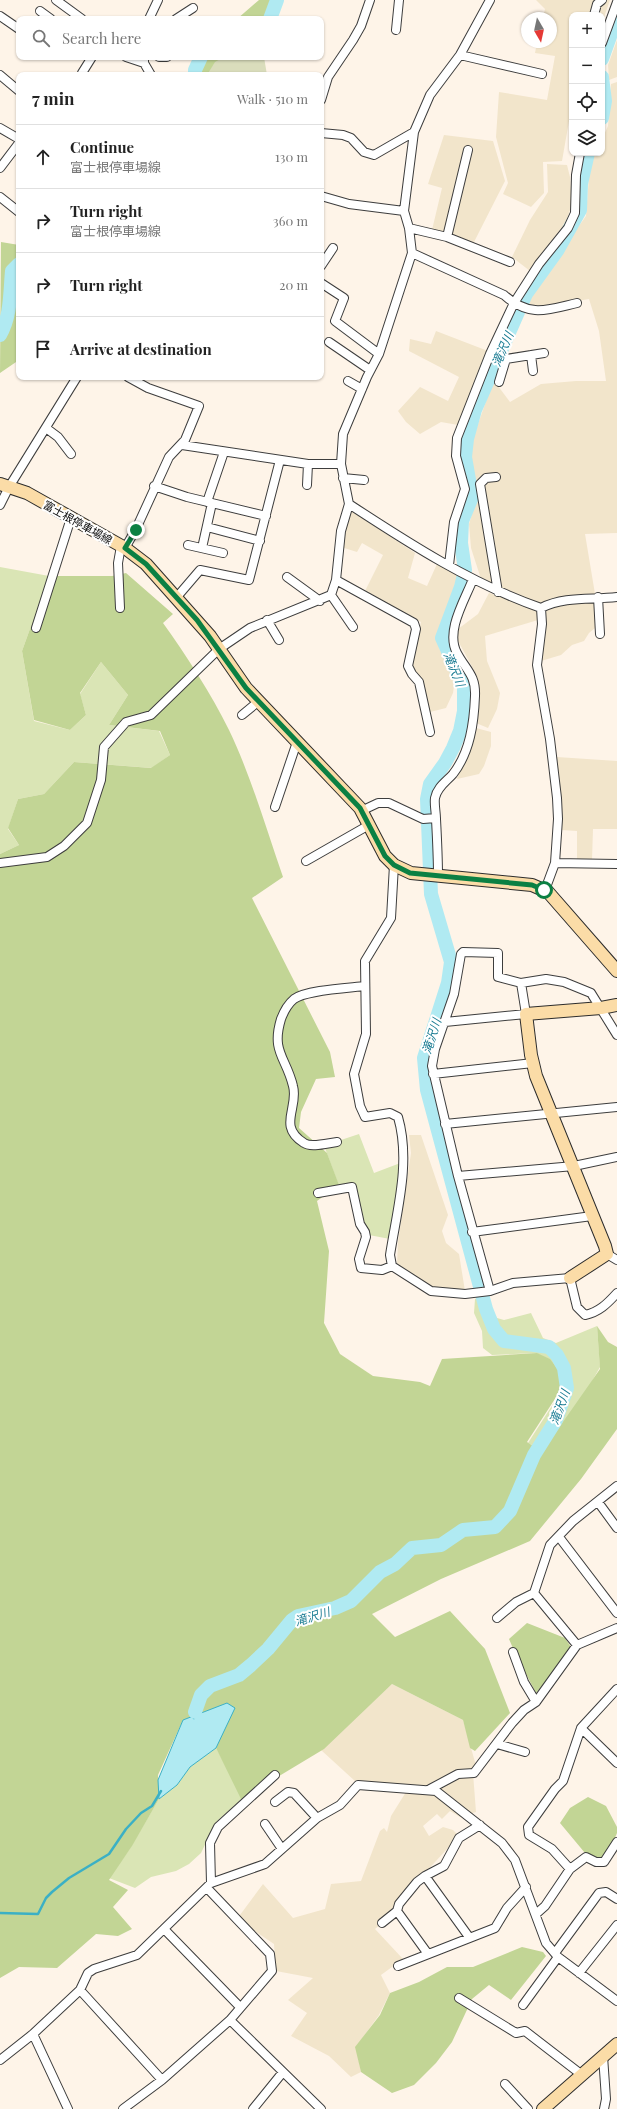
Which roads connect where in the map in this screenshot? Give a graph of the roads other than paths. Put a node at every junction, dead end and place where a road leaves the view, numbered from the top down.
1 (56, 0) edge
2 (158, 0) edge
3 (370, 0) edge
4 (399, 0) edge
5 (490, 0) edge
6 (602, 0) edge
7 (617, 2) edge
8 (193, 8) dead end
9 (40, 11) dead end
10 (595, 12) edge
11 (0, 16) edge
12 (47, 16) edge
13 (78, 16) edge
14 (150, 16) edge
15 (181, 16) edge
16 (16, 28) edge
17 (396, 30) dead end
18 (605, 35) edge
19 (460, 56) junction
20 (90, 60) edge
21 (144, 60) edge
22 (83, 72) edge
23 (150, 72) edge
24 (542, 74) dead end
25 (0, 75) edge
26 (16, 88) edge
27 (324, 90) edge
28 (0, 128) edge
29 (414, 132) junction
30 (324, 134) edge
31 (16, 137) edge
32 (16, 147) edge
33 (468, 150) dead end
34 (579, 156) edge
35 (0, 168) edge
36 (0, 197) edge
37 (324, 197) edge
38 (16, 210) edge
39 (404, 212) junction
40 (409, 228) junction
41 (446, 237) junction
42 (333, 248) dead end
43 (412, 253) junction
44 (324, 262) edge
45 (510, 262) dead end
46 (324, 285) edge
47 (514, 303) junction
48 (577, 303) dead end
49 (328, 342) dead end
50 (544, 353) dead end
51 (379, 354) junction
52 (490, 354) junction
53 (531, 355) junction
54 (506, 359) junction
55 (370, 370) junction
56 (533, 371) dead end
57 (75, 380) edge
58 (133, 380) edge
59 (348, 381) dead end
60 (499, 382) dead end
61 (362, 390) junction
62 (46, 428) junction
63 (182, 445) junction
64 (70, 454) dead end
65 (223, 455) dead end
66 (280, 460) junction
67 (308, 464) junction
68 (341, 464) junction
69 (496, 477) dead end
70 (343, 478) junction
71 (364, 480) dead end
72 (4, 485) edge
73 (307, 485) dead end
74 (154, 486) junction
75 (210, 502) junction
76 (349, 504) junction
77 (0, 505) edge
78 (266, 516) junction
79 (71, 518) junction
80 (207, 527) junction
81 (260, 541) junction
82 (188, 545) dead end
83 (123, 547) junction
84 (202, 548) junction
85 (223, 553) dead end
86 (452, 567) junction
87 (287, 577) dead end
88 (472, 578) junction
89 (336, 580) junction
90 (498, 592) junction
91 (331, 595) junction
92 (598, 597) junction
93 (617, 597) edge
94 (176, 598) junction
95 (320, 601) junction
96 (120, 608) dead end
97 (541, 608) junction
98 (267, 620) junction
99 (353, 626) dead end
100 (36, 628) dead end
101 (600, 634) dead end
102 (279, 640) dead end
103 (219, 649) junction
104 (259, 701) junction
105 (242, 715) dead end
106 (430, 732) dead end
107 (297, 742) junction
108 (275, 807) dead end
109 (361, 811) junction
110 (436, 818) junction
111 (369, 826) junction
112 (306, 861) dead end
113 (0, 863) edge
114 (556, 863) junction
115 (617, 864) edge
116 (394, 865) junction
117 (438, 876) junction
118 (544, 890) junction
119 (617, 971) edge
120 (520, 983) junction
121 (365, 986) junction
122 (617, 1005) edge
123 (601, 1008) junction
124 (526, 1014) junction
125 (445, 1022) junction
126 (617, 1035) edge
127 (533, 1063) junction
128 (433, 1074) junction
129 (617, 1107) edge
130 (550, 1112) junction
131 (445, 1124) junction
132 (337, 1142) dead end
133 (617, 1157) edge
134 (574, 1166) junction
135 (458, 1176) junction
136 (318, 1193) dead end
137 (592, 1216) junction
138 (472, 1232) junction
139 (612, 1257) edge
140 (392, 1266) junction
141 (570, 1278) junction
142 (487, 1292) junction
143 (617, 1293) edge
144 (617, 1486) edge
145 (598, 1502) junction
146 (617, 1528) edge
147 (559, 1537) junction
148 (534, 1593) junction
149 (617, 1613) edge
150 (497, 1618) dead end
151 (617, 1628) edge
152 (577, 1645) junction
153 (513, 1652) dead end
154 (617, 1689) edge
155 (536, 1702) junction
156 (581, 1728) junction
157 (496, 1744) junction
158 (525, 1752) dead end
159 (615, 1758) edge
160 (275, 1775) dead end
161 (430, 1789) junction
162 (275, 1802) dead end
163 (317, 1818) junction
164 (265, 1824) dead end
165 (480, 1825) junction
166 (617, 1842) edge
167 (282, 1849) junction
168 (570, 1869) junction
169 (425, 1876) junction
170 (209, 1886) junction
171 (526, 1888) junction
172 (617, 1900) edge
173 (397, 1911) junction
174 (536, 1914) junction
175 (382, 1923) dead end
176 (617, 1925) edge
177 (165, 1930) junction
178 (469, 1937) junction
179 (428, 1954) junction
180 (556, 1955) junction
181 (398, 1966) dead end
182 (579, 1973) junction
183 (80, 1990) junction
184 (459, 1998) dead end
185 (617, 2001) edge
186 (523, 2005) dead end
187 (240, 2007) junction
188 (230, 2020) junction
189 (32, 2034) junction
190 (617, 2044) edge
191 (603, 2056) junction
192 (0, 2060) edge
193 (283, 2072) junction
194 (582, 2075) junction
195 (162, 2080) junction
196 (505, 2084) dead end
197 (68, 2109) edge
198 (123, 2109) edge
199 (253, 2109) edge
200 (322, 2109) edge
201 (528, 2109) edge
202 (543, 2109) edge
203 (604, 2109) edge

1 - 13 street
2 - 14 street
3 - 27 street
4 - 17 street
5 - 19 street
6 - 10 street
7 - 18 street
8 - 15 street
9 - 12 street
11 - 16 street
19 - 24 street
19 - 29 street
20 - 22 street
21 - 23 street
25 - 26 street
28 - 31 street
29 - 30 street
29 - 39 street
32 - 35 street
33 - 41 street
34 - 47 street
36 - 38 street
37 - 39 street
39 - 40 street
40 - 41 street
40 - 43 street
41 - 45 street
42 - 44 street
43 - 47 street
43 - 51 street
46 - 51 street
47 - 48 street
47 - 52 street
49 - 55 street
50 - 53 street
51 - 55 street
52 - 54 street
52 - 86 street
53 - 54 street
53 - 56 street
54 - 60 street
55 - 61 street
57 - 62 street
58 - 63 street
59 - 61 street
61 - 68 street
62 - 64 street
62 - 72 street
63 - 66 street
63 - 74 street
65 - 75 street
66 - 67 street
66 - 78 street
67 - 68 street
67 - 73 street
68 - 70 street
69 - 90 street
70 - 71 street
70 - 76 street
72 - 77 street
72 - 79 main road, 富士根停車場線
74 - 75 street
74 - 83 street
75 - 78 street
75 - 80 street
76 - 86 street
76 - 89 street
78 - 81 street
79 - 83 main road, 富士根停車場線
79 - 100 street
80 - 81 street
80 - 84 street
81 - 94 street
82 - 84 street
83 - 94 main road, 富士根停車場線
83 - 96 street
84 - 85 street
86 - 88 street
87 - 95 street
88 - 90 street
88 - 110 street
89 - 91 street
89 - 106 street
90 - 97 street
91 - 95 street
91 - 99 street
92 - 93 street
92 - 97 street
92 - 101 street
94 - 103 main road, 富士根停車場線
95 - 98 street
97 - 114 street
98 - 102 street
98 - 103 street
103 - 104 main road, 富士根停車場線
103 - 113 street
104 - 105 street
104 - 107 main road, 富士根停車場線
107 - 108 street
107 - 109 main road, 富士根停車場線
109 - 110 street
109 - 111 main road, 富士根停車場線
110 - 117 street
111 - 112 street
111 - 116 main road, 富士根停車場線
114 - 115 street
114 - 118 street
116 - 117 main road, 富士根停車場線
116 - 121 street
117 - 118 main road, 富士根停車場線
118 - 119 main road, 富士根停車場線
120 - 123 street
120 - 124 street
120 - 125 street
121 - 132 street
121 - 140 street
122 - 123 main road
123 - 124 main road
123 - 126 street
124 - 125 street
124 - 127 main road
125 - 128 street
127 - 128 street
127 - 130 main road
128 - 131 street
129 - 130 street
130 - 131 street
130 - 134 main road
131 - 135 street
133 - 134 street
134 - 135 street
134 - 137 main road
135 - 138 street
136 - 140 street
137 - 138 street
137 - 139 main road
138 - 142 street
139 - 141 main road
140 - 142 street
141 - 142 street
141 - 143 street
144 - 145 street
145 - 146 street
145 - 147 street
147 - 148 street
147 - 149 street
148 - 150 street
148 - 152 street
151 - 152 street
152 - 155 street
153 - 155 street
154 - 156 street
155 - 157 street
156 - 159 street
156 - 168 street
157 - 158 street
157 - 161 street
160 - 170 street
161 - 163 street
161 - 165 street
162 - 163 street
163 - 167 street
164 - 167 street
165 - 169 street
165 - 171 street
166 - 168 street
167 - 170 street
168 - 174 street
169 - 173 street
169 - 178 street
170 - 177 street
170 - 187 street
171 - 174 street
171 - 178 street
172 - 180 street
173 - 175 street
173 - 179 street
174 - 180 street
176 - 182 street
177 - 183 street
177 - 187 street
178 - 179 street
179 - 181 street
180 - 182 street
180 - 186 street
182 - 185 street
183 - 189 street
183 - 195 street
184 - 194 street
187 - 188 street
188 - 193 street
188 - 195 street
189 - 192 street
189 - 197 street
190 - 191 main road
191 - 194 main road
191 - 203 street
193 - 199 street
193 - 200 street
194 - 202 main road
195 - 198 street
196 - 201 street

